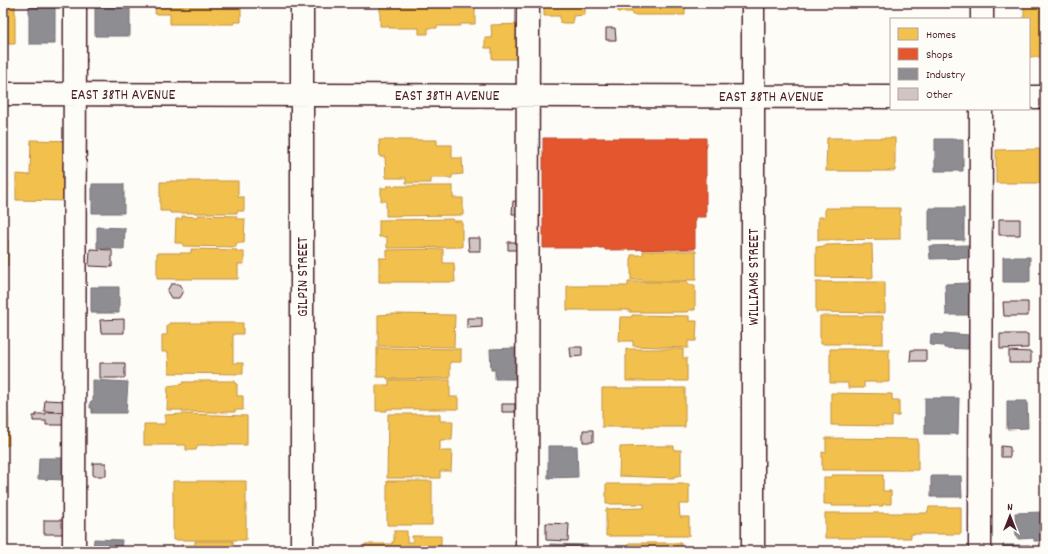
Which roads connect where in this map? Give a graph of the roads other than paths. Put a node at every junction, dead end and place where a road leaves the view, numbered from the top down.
1 (75, 3) edge
2 (302, 3) edge
3 (528, 3) edge
4 (753, 3) edge
5 (982, 3) edge
6 (982, 18) edge
7 (3, 94) edge
8 (75, 94) junction
9 (302, 95) junction
10 (528, 95) junction
11 (753, 96) junction
12 (890, 97) edge
13 (1030, 97) edge
14 (1045, 97) edge
15 (981, 110) edge
16 (74, 551) edge
17 (302, 551) edge
18 (527, 551) edge
19 (753, 551) edge
20 (980, 551) edge

1 - 8 street
2 - 9 street, GILPIN STREET
3 - 10 street
4 - 11 street, WILLIAMS STREET
5 - 6 street
7 - 8 street, EAST 38TH AVENUE
8 - 9 street, EAST 38TH AVENUE
8 - 16 street
9 - 10 street, EAST 38TH AVENUE
9 - 17 street, GILPIN STREET
10 - 11 street, EAST 38TH AVENUE
10 - 18 street
11 - 12 street, EAST 38TH AVENUE
11 - 19 street, WILLIAMS STREET
13 - 14 street
15 - 20 street

